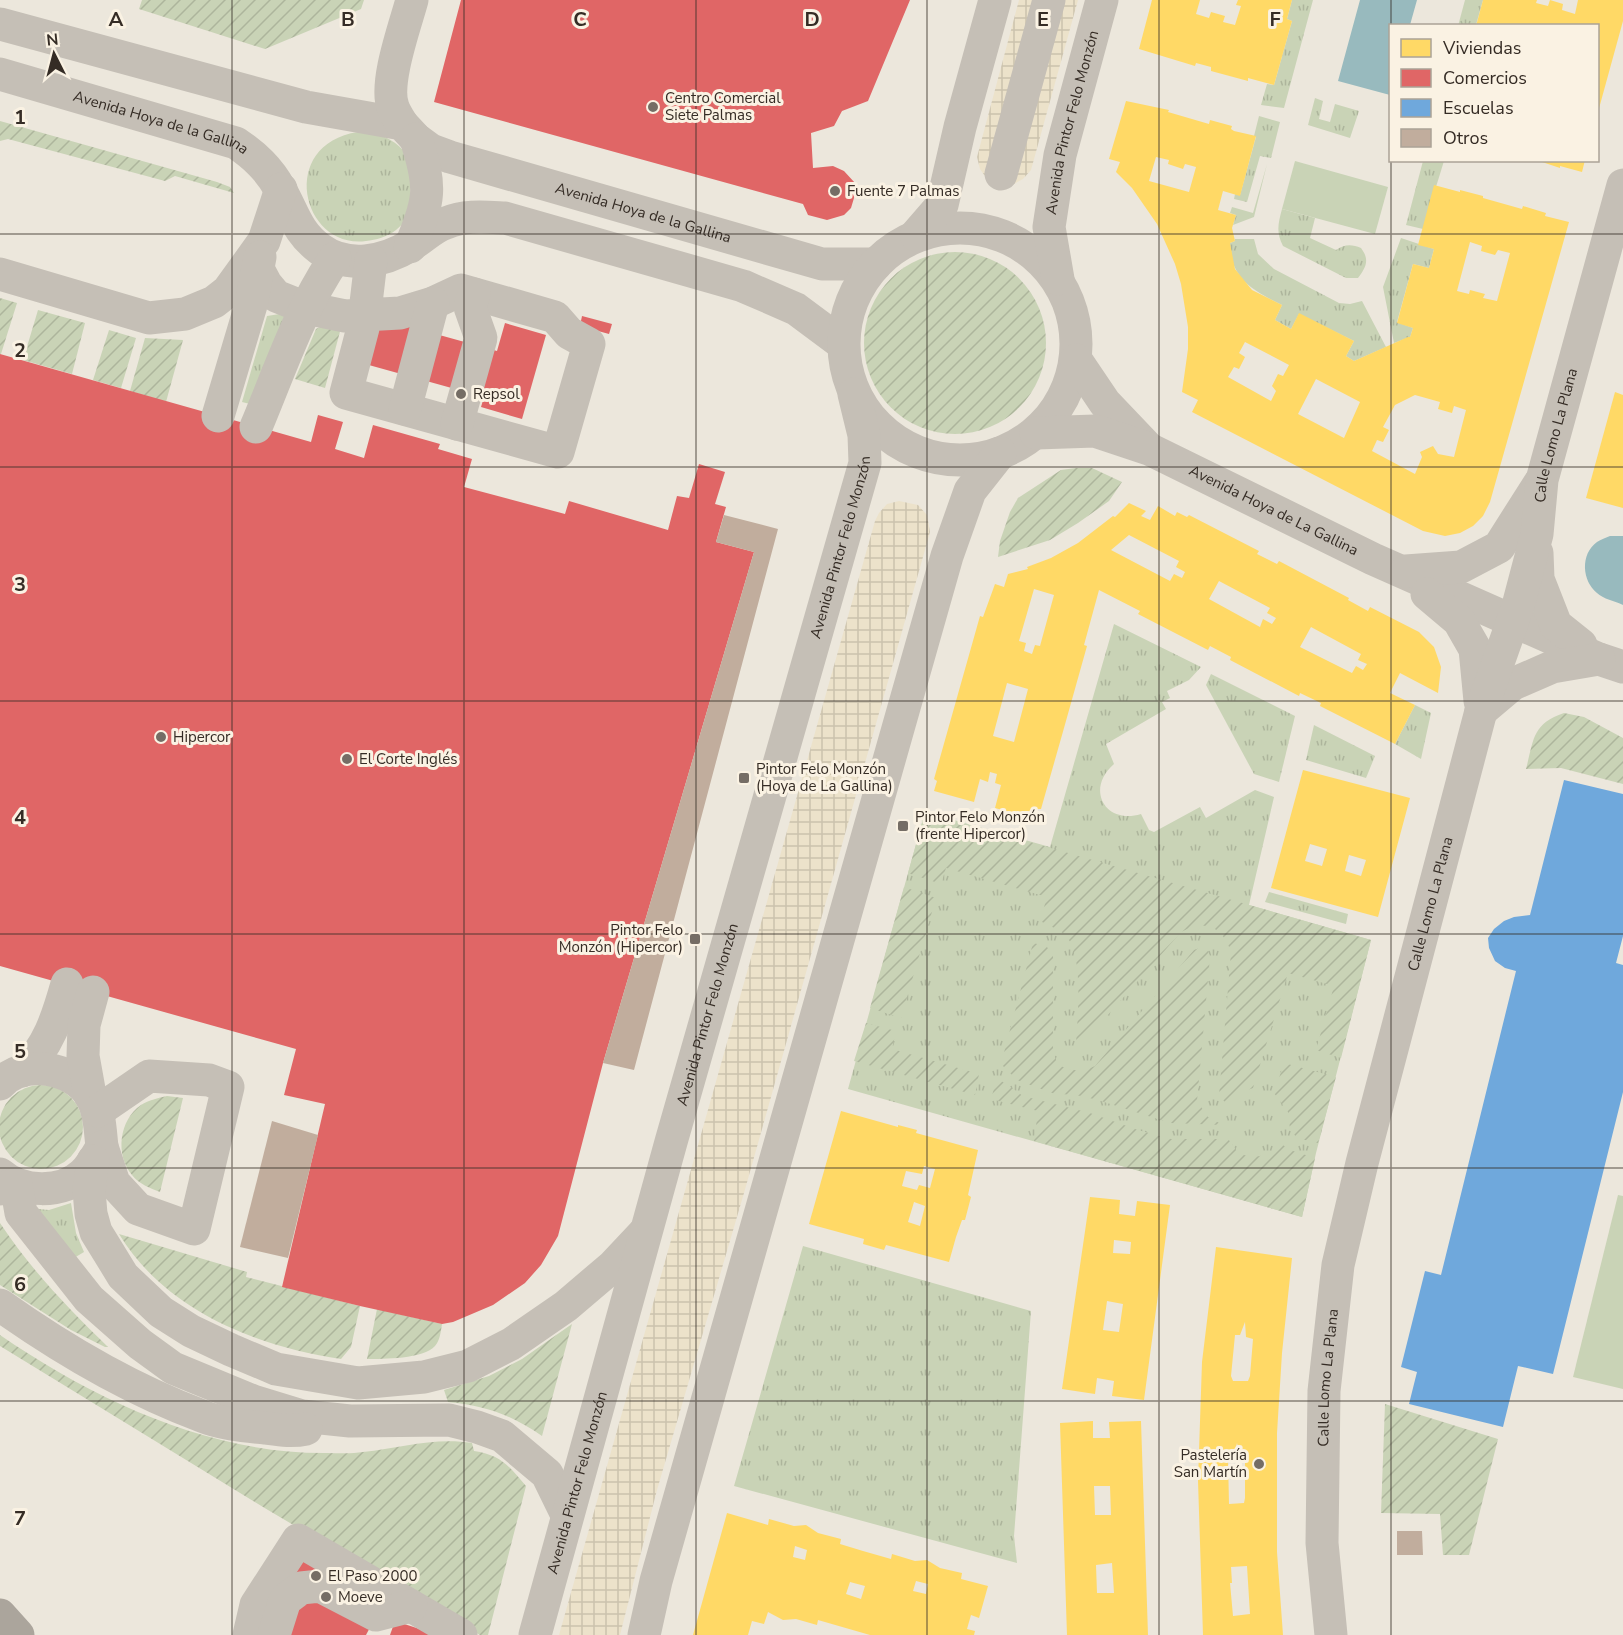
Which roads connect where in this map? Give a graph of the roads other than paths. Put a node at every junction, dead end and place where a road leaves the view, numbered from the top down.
1 (412, 0) edge
2 (995, 0) edge
3 (1049, 0) edge
4 (1102, 0) edge
5 (0, 24) edge
6 (0, 74) edge
7 (409, 132) junction
8 (1001, 174) dead end
9 (1623, 185) edge
10 (281, 189) junction
11 (916, 235) junction
12 (410, 246) junction
13 (261, 255) junction
14 (335, 258) junction
15 (371, 261) junction
16 (876, 264) junction
17 (0, 274) edge
18 (1058, 279) junction
19 (474, 294) junction
20 (433, 303) junction
21 (306, 308) junction
22 (364, 315) junction
23 (843, 344) junction
24 (1076, 360) junction
25 (854, 394) junction
26 (405, 409) junction
27 (218, 416) dead end
28 (457, 424) junction
29 (256, 427) dead end
30 (1036, 433) junction
31 (1149, 449) junction
32 (1000, 453) junction
33 (1542, 480) junction
34 (1537, 534) junction
35 (1400, 572) junction
36 (1511, 621) junction
37 (1611, 663) edge
38 (1481, 711) junction
39 (11, 1078) edge
40 (94, 1103) junction
41 (98, 1154) junction
42 (5, 1182) edge
43 (648, 1229) junction
44 (0, 1305) edge
45 (350, 1421) junction
46 (567, 1515) junction
47 (320, 1586) junction
48 (411, 1606) junction
49 (0, 1615) edge
50 (18, 1635) edge
51 (249, 1635) edge
52 (274, 1635) edge
53 (296, 1635) edge
54 (461, 1635) edge
55 (535, 1635) edge
56 (644, 1635) edge
57 (1331, 1635) edge

1 - 7 street
2 - 11 street
3 - 8 street
4 - 18 street, Avenida Pintor Felo Monzón
5 - 7 street, Avenida Hoya de la Gallina
6 - 10 street, Avenida Hoya de la Gallina
7 - 12 street
7 - 16 street, Avenida Hoya de la Gallina
9 - 33 street, Calle Lomo La Plana
10 - 13 street
10 - 14 street, Avenida Hoya de la Gallina
11 - 16 street
11 - 18 street
12 - 15 street, Avenida Hoya de la Gallina
12 - 23 street, Avenida Hoya de la Gallina
13 - 17 street
13 - 21 street
13 - 27 street
14 - 15 street, Avenida Hoya de la Gallina
14 - 21 street
15 - 22 street
16 - 23 street
18 - 24 street
19 - 20 street
19 - 28 street
19 - 28 street
20 - 22 street
20 - 26 street
21 - 22 street
21 - 29 street
22 - 26 street
23 - 25 street
24 - 30 street
24 - 31 street, Avenida Hoya de La Gallina
25 - 32 street
25 - 43 street, Avenida Pintor Felo Monzón
26 - 28 street
30 - 31 street, Avenida Hoya de La Gallina
30 - 32 street
31 - 35 street, Avenida Hoya de La Gallina
32 - 56 street
33 - 34 street, Calle Lomo La Plana
33 - 35 street
34 - 36 street, Calle Lomo La Plana
34 - 37 street
35 - 36 street, Avenida Hoya de La Gallina
35 - 38 street, Avenida Hoya de La Gallina
36 - 37 street, Avenida Hoya de La Gallina
36 - 38 street, Calle Lomo La Plana
37 - 38 street
38 - 57 street, Calle Lomo La Plana
39 - 40 street
39 - 40 street
40 - 41 street
40 - 41 street
41 - 42 street
41 - 43 street
42 - 45 street
43 - 46 street, Avenida Pintor Felo Monzón
44 - 45 street
45 - 46 street
46 - 55 street, Avenida Pintor Felo Monzón
47 - 48 street
47 - 52 street
47 - 53 street
48 - 51 street
48 - 54 street
49 - 50 highway

